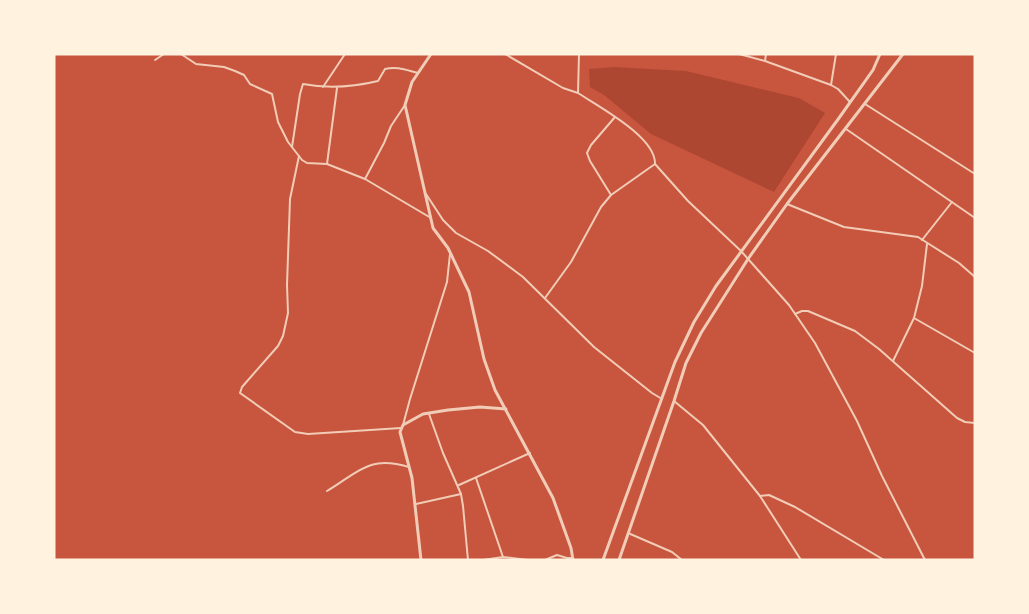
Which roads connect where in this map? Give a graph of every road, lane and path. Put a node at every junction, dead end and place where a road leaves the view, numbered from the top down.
1 (164, 54) edge
2 (181, 54) edge
3 (193, 54) edge
4 (345, 54) edge
5 (431, 54) edge
6 (505, 54) edge
7 (579, 54) edge
8 (739, 54) edge
9 (766, 54) edge
10 (836, 54) edge
11 (880, 54) edge
12 (903, 54) edge
13 (155, 60) dead end
14 (190, 61) junction
15 (765, 61) junction
16 (418, 73) junction
17 (831, 85) junction
18 (323, 87) junction
19 (337, 88) junction
20 (578, 93) junction
21 (850, 102) junction
22 (865, 104) junction
23 (405, 105) junction
24 (615, 117) junction
25 (846, 129) junction
26 (292, 147) junction
27 (299, 156) junction
28 (327, 164) junction
29 (655, 164) junction
30 (975, 174) edge
31 (365, 178) junction
32 (424, 192) junction
33 (611, 195) junction
34 (952, 202) junction
35 (787, 204) junction
36 (431, 218) junction
37 (975, 218) edge
38 (922, 240) junction
39 (928, 243) junction
40 (741, 251) junction
41 (450, 252) junction
42 (748, 259) junction
43 (975, 277) edge
44 (545, 298) junction
45 (795, 314) junction
46 (914, 318) junction
47 (975, 352) edge
48 (893, 361) junction
49 (662, 399) junction
50 (674, 401) junction
51 (506, 410) junction
52 (429, 413) junction
53 (975, 423) edge
54 (402, 426) junction
55 (530, 453) junction
56 (409, 467) junction
57 (476, 478) junction
58 (458, 485) junction
59 (327, 490) dead end
60 (461, 494) junction
61 (760, 496) junction
62 (416, 504) junction
63 (628, 533) junction
64 (503, 557) junction
65 (573, 559) edge
66 (422, 560) edge
67 (468, 560) edge
68 (483, 560) edge
69 (528, 560) edge
70 (545, 560) edge
71 (603, 560) edge
72 (619, 560) edge
73 (682, 560) edge
74 (801, 560) edge
75 (884, 560) edge
76 (925, 560) edge

1 - 13 street
2 - 14 street
3 - 14 street
4 - 18 street
5 - 16 street
6 - 20 street
7 - 20 street
8 - 15 street
9 - 15 street
10 - 17 street
11 - 21 street
12 - 22 street
14 - 26 street
15 - 17 street
16 - 19 street
16 - 23 street
17 - 21 street
18 - 19 street
18 - 26 street
19 - 28 street
20 - 24 street
21 - 40 street
22 - 25 street
22 - 30 street
23 - 31 street
23 - 32 street
24 - 29 street
24 - 33 street
25 - 34 street
25 - 35 street
26 - 27 street
27 - 28 street
27 - 54 street
28 - 31 street
29 - 33 street
29 - 40 street
31 - 36 street
32 - 36 street
32 - 44 street
33 - 44 street
34 - 37 street
34 - 38 street
35 - 38 street
35 - 42 street
36 - 41 street
38 - 39 street
39 - 43 street
39 - 46 street
40 - 42 street
40 - 49 street
41 - 51 street
41 - 54 street
42 - 45 street
42 - 50 street
44 - 49 street
45 - 48 street
45 - 76 street
46 - 47 street
46 - 48 street
48 - 53 street
49 - 71 street
50 - 61 street
50 - 63 street
51 - 52 street
51 - 55 street
52 - 54 street
52 - 58 street
54 - 56 street
55 - 57 street
55 - 65 street
56 - 59 street
56 - 62 street
57 - 58 street
57 - 64 street
58 - 60 street
60 - 62 street
60 - 67 street
61 - 74 street
61 - 75 street
62 - 66 street
63 - 72 street
63 - 73 street
64 - 68 street
64 - 69 street
65 - 70 street

